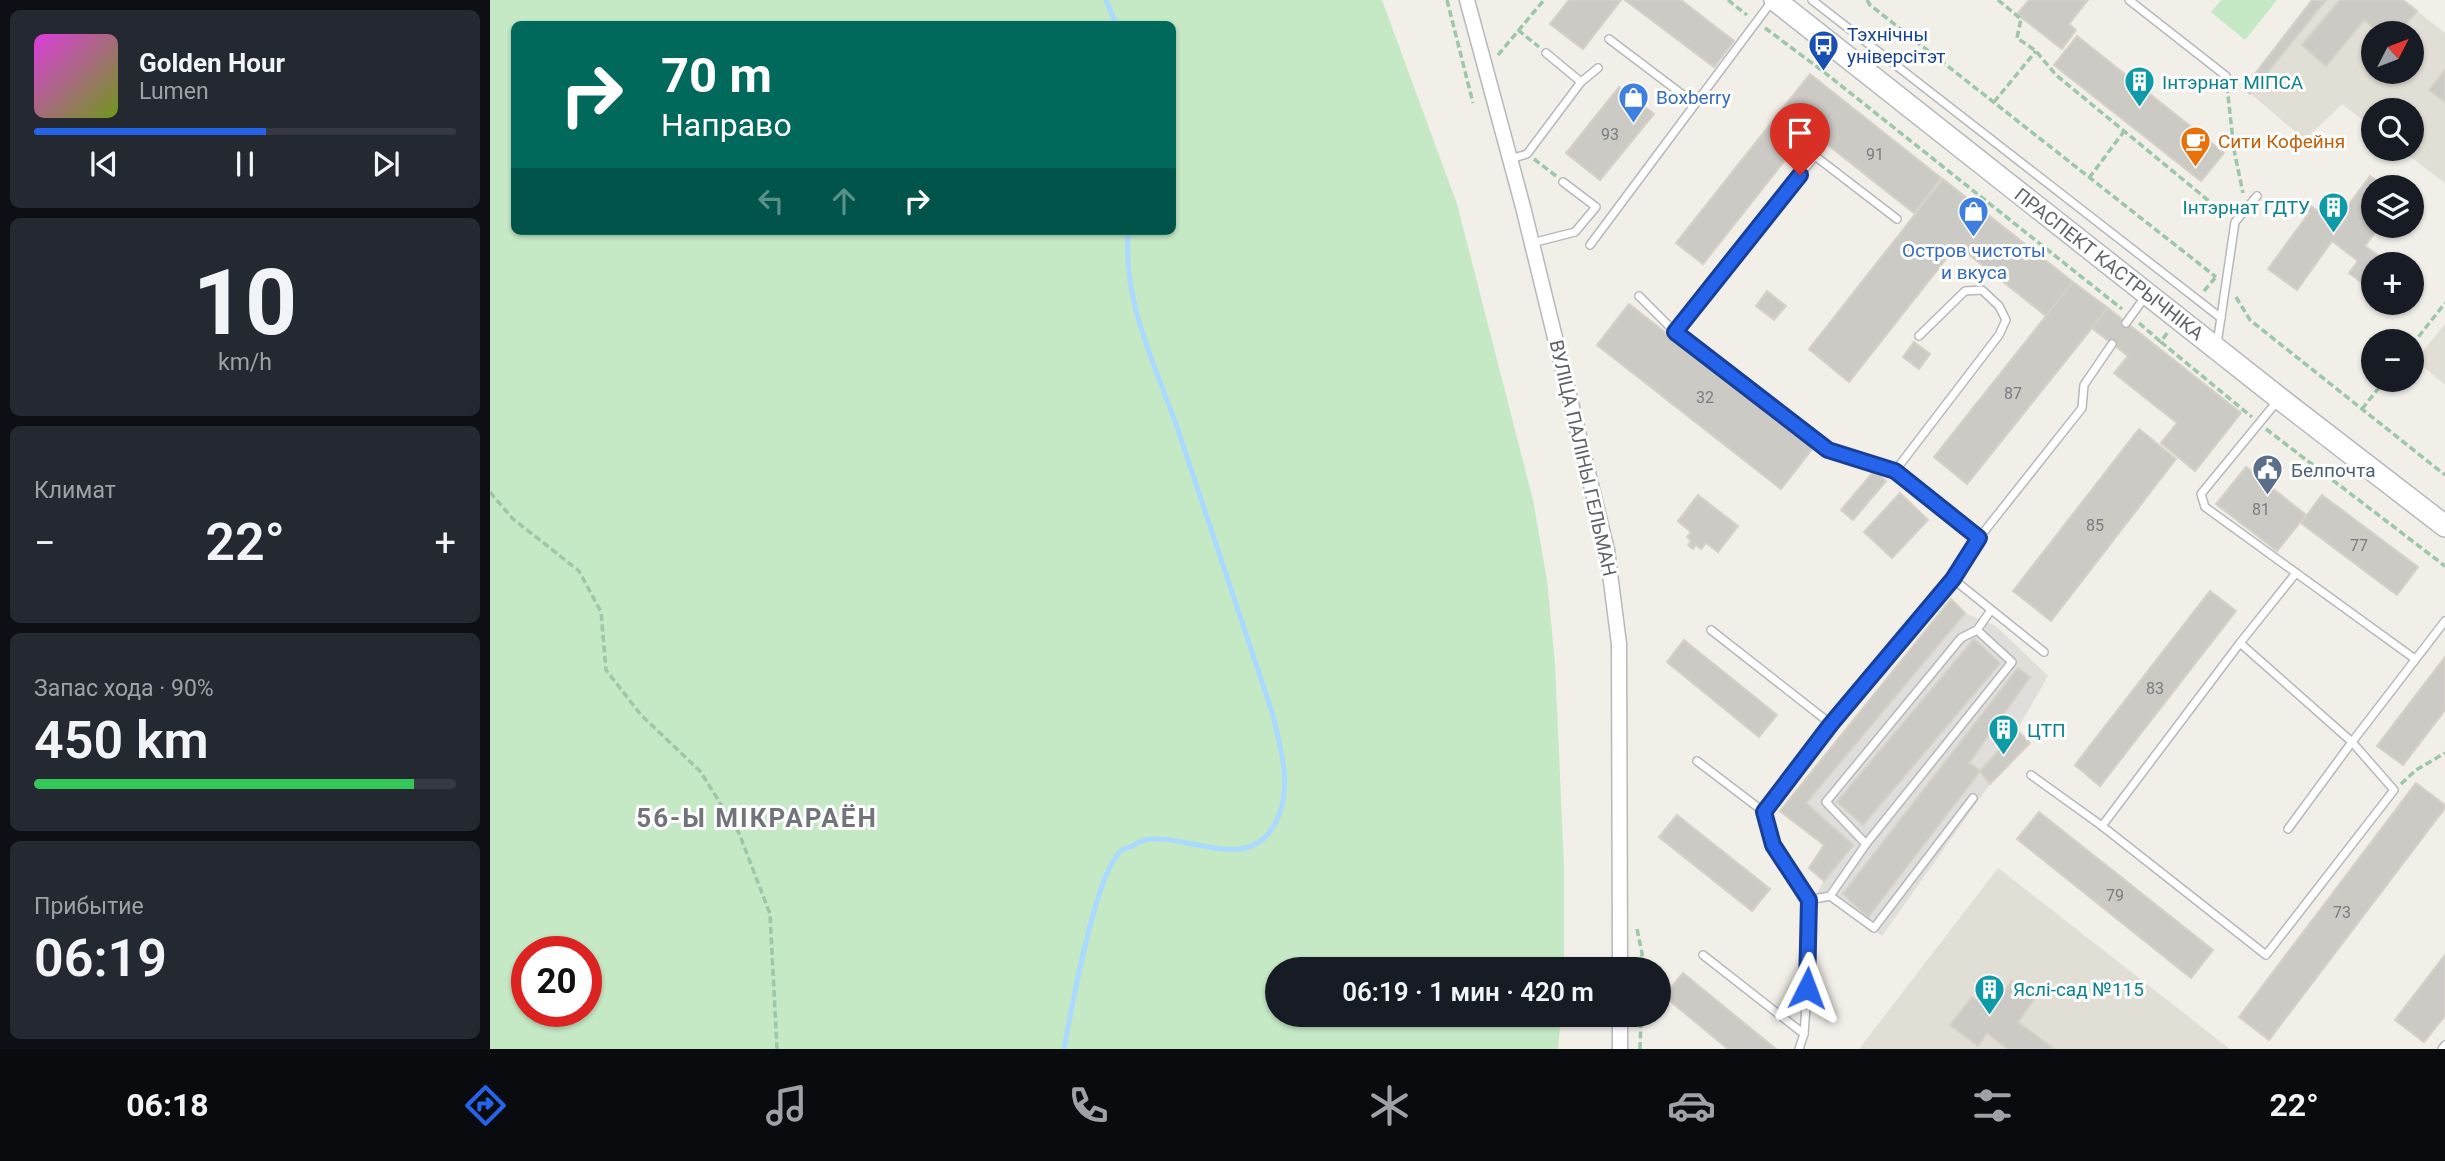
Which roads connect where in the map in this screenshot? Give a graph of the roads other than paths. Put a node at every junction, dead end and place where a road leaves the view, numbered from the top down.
1 (1467, 0) edge
2 (1774, 0) edge
3 (1811, 0) edge
4 (2129, 0) edge
5 (1609, 39) dead end
6 (1546, 53) road end
7 (1598, 68) dead end
8 (2226, 76) road end
9 (1581, 82) junction
10 (1695, 104) junction
11 (1510, 159) junction
12 (1563, 182) road end
13 (2258, 197) dead end
14 (1897, 219) dead end
15 (1532, 244) junction
16 (1590, 245) dead end
17 (2148, 294) junction
18 (1639, 296) dead end
19 (2221, 318) junction
20 (2129, 320) road end
21 (1675, 332) junction
22 (1919, 336) dead end
23 (2112, 344) dead end
24 (2216, 348) junction
25 (2279, 398) junction
26 (1895, 471) junction
27 (2445, 526) edge
28 (1979, 538) junction
29 (2296, 573) junction
30 (1953, 579) junction
31 (1991, 610) junction
32 (2445, 621) edge
33 (1711, 630) dead end
34 (1977, 630) junction
35 (2240, 643) junction
36 (2045, 652) dead end
37 (2415, 659) junction
38 (1831, 724) junction
39 (2352, 742) junction
40 (1697, 761) dead end
41 (2031, 775) dead end
42 (1973, 798) dead end
43 (1764, 812) junction
44 (2102, 826) junction
45 (2288, 828) dead end
46 (1866, 844) junction
47 (1830, 897) junction
48 (1809, 900) junction
49 (1703, 955) dead end
50 (1620, 957) edge
51 (1620, 1027) edge
52 (1804, 1034) junction
53 (1620, 1049) edge
54 (1800, 1049) edge

1 - 11 street, ВУЛІЦА ПАЛІНЫ ГЕЛЬМАН
2 - 10 lane
2 - 17 main road, ПРАСПЕКТ КАСТРЫЧНІКА
3 - 19 lane
4 - 8 lane
5 - 10 lane
6 - 9 lane
7 - 9 lane
9 - 11 lane
10 - 16 lane
11 - 15 street, ВУЛІЦА ПАЛІНЫ ГЕЛЬМАН
12 - 15 lane
13 - 19 lane
14 - 21 lane
15 - 50 street, ВУЛІЦА ПАЛІНЫ ГЕЛЬМАН
17 - 20 lane
17 - 24 main road, ПРАСПЕКТ КАСТРЫЧНІКА
18 - 21 lane
19 - 24 lane
21 - 26 lane
22 - 26 lane
23 - 28 lane
24 - 25 main road, ПРАСПЕКТ КАСТРЫЧНІКА
25 - 27 main road, ПРАСПЕКТ КАСТРЫЧНІКА
25 - 29 lane
26 - 28 lane
28 - 30 lane
29 - 35 lane
29 - 37 lane
30 - 31 lane
30 - 38 lane
31 - 34 lane
31 - 36 lane
32 - 37 lane
33 - 38 lane
34 - 46 lane
34 - 46 lane
35 - 39 lane
35 - 44 lane
37 - 39 lane
38 - 43 lane
39 - 44 lane
39 - 45 lane
40 - 43 lane
41 - 44 lane
42 - 47 lane
43 - 48 lane
46 - 47 lane
47 - 48 lane
48 - 52 lane
49 - 52 lane
51 - 53 street
52 - 54 lane

